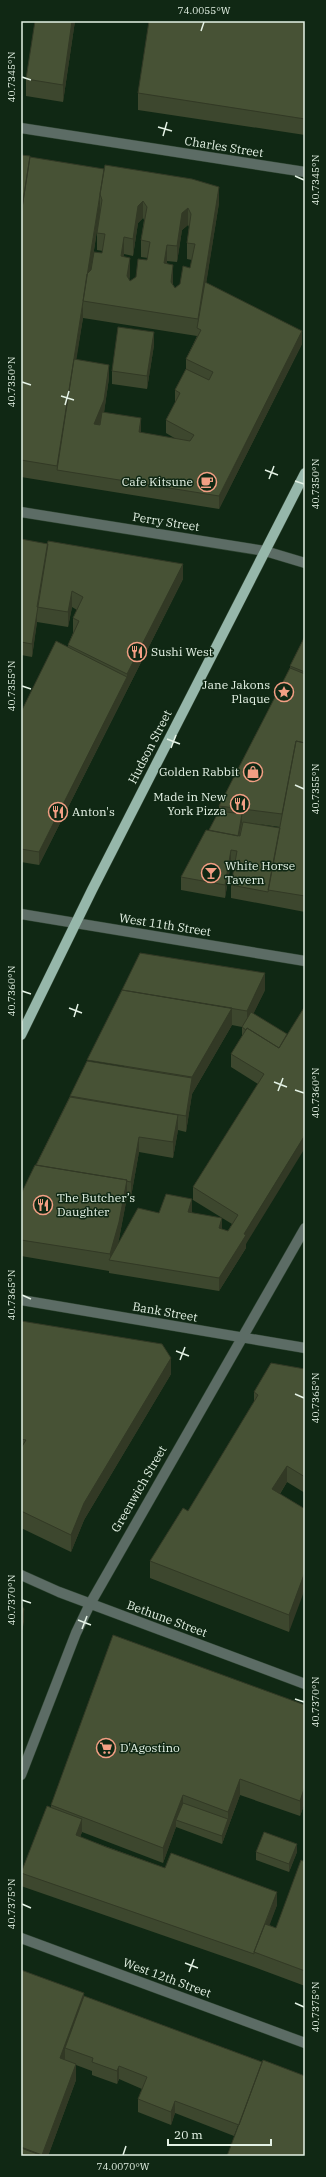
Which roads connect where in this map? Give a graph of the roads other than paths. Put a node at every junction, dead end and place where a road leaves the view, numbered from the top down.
1 (21, 128) edge
2 (305, 172) edge
3 (305, 473) edge
4 (21, 512) edge
5 (265, 551) junction
6 (305, 563) edge
7 (21, 914) edge
8 (77, 923) junction
9 (305, 961) edge
10 (21, 1034) edge
11 (305, 1228) edge
12 (21, 1300) edge
13 (241, 1338) junction
14 (305, 1348) edge
15 (21, 1575) edge
16 (90, 1604) junction
17 (305, 1684) edge
18 (21, 1775) edge
19 (21, 1938) edge
20 (305, 2043) edge

1 - 2 street, Charles Street
3 - 5 main road, Hudson Street
4 - 5 street, Perry Street
5 - 6 street, Perry Street
5 - 8 main road, Hudson Street
7 - 8 street, West 11th Street
8 - 9 street, West 11th Street
8 - 10 main road, Hudson Street
11 - 13 street, Greenwich Street
12 - 13 street, Bank Street
13 - 14 street, Bank Street
13 - 16 street, Greenwich Street
15 - 16 street, Bethune Street
16 - 17 street, Bethune Street
16 - 18 street, Greenwich Street
19 - 20 street, West 12th Street

